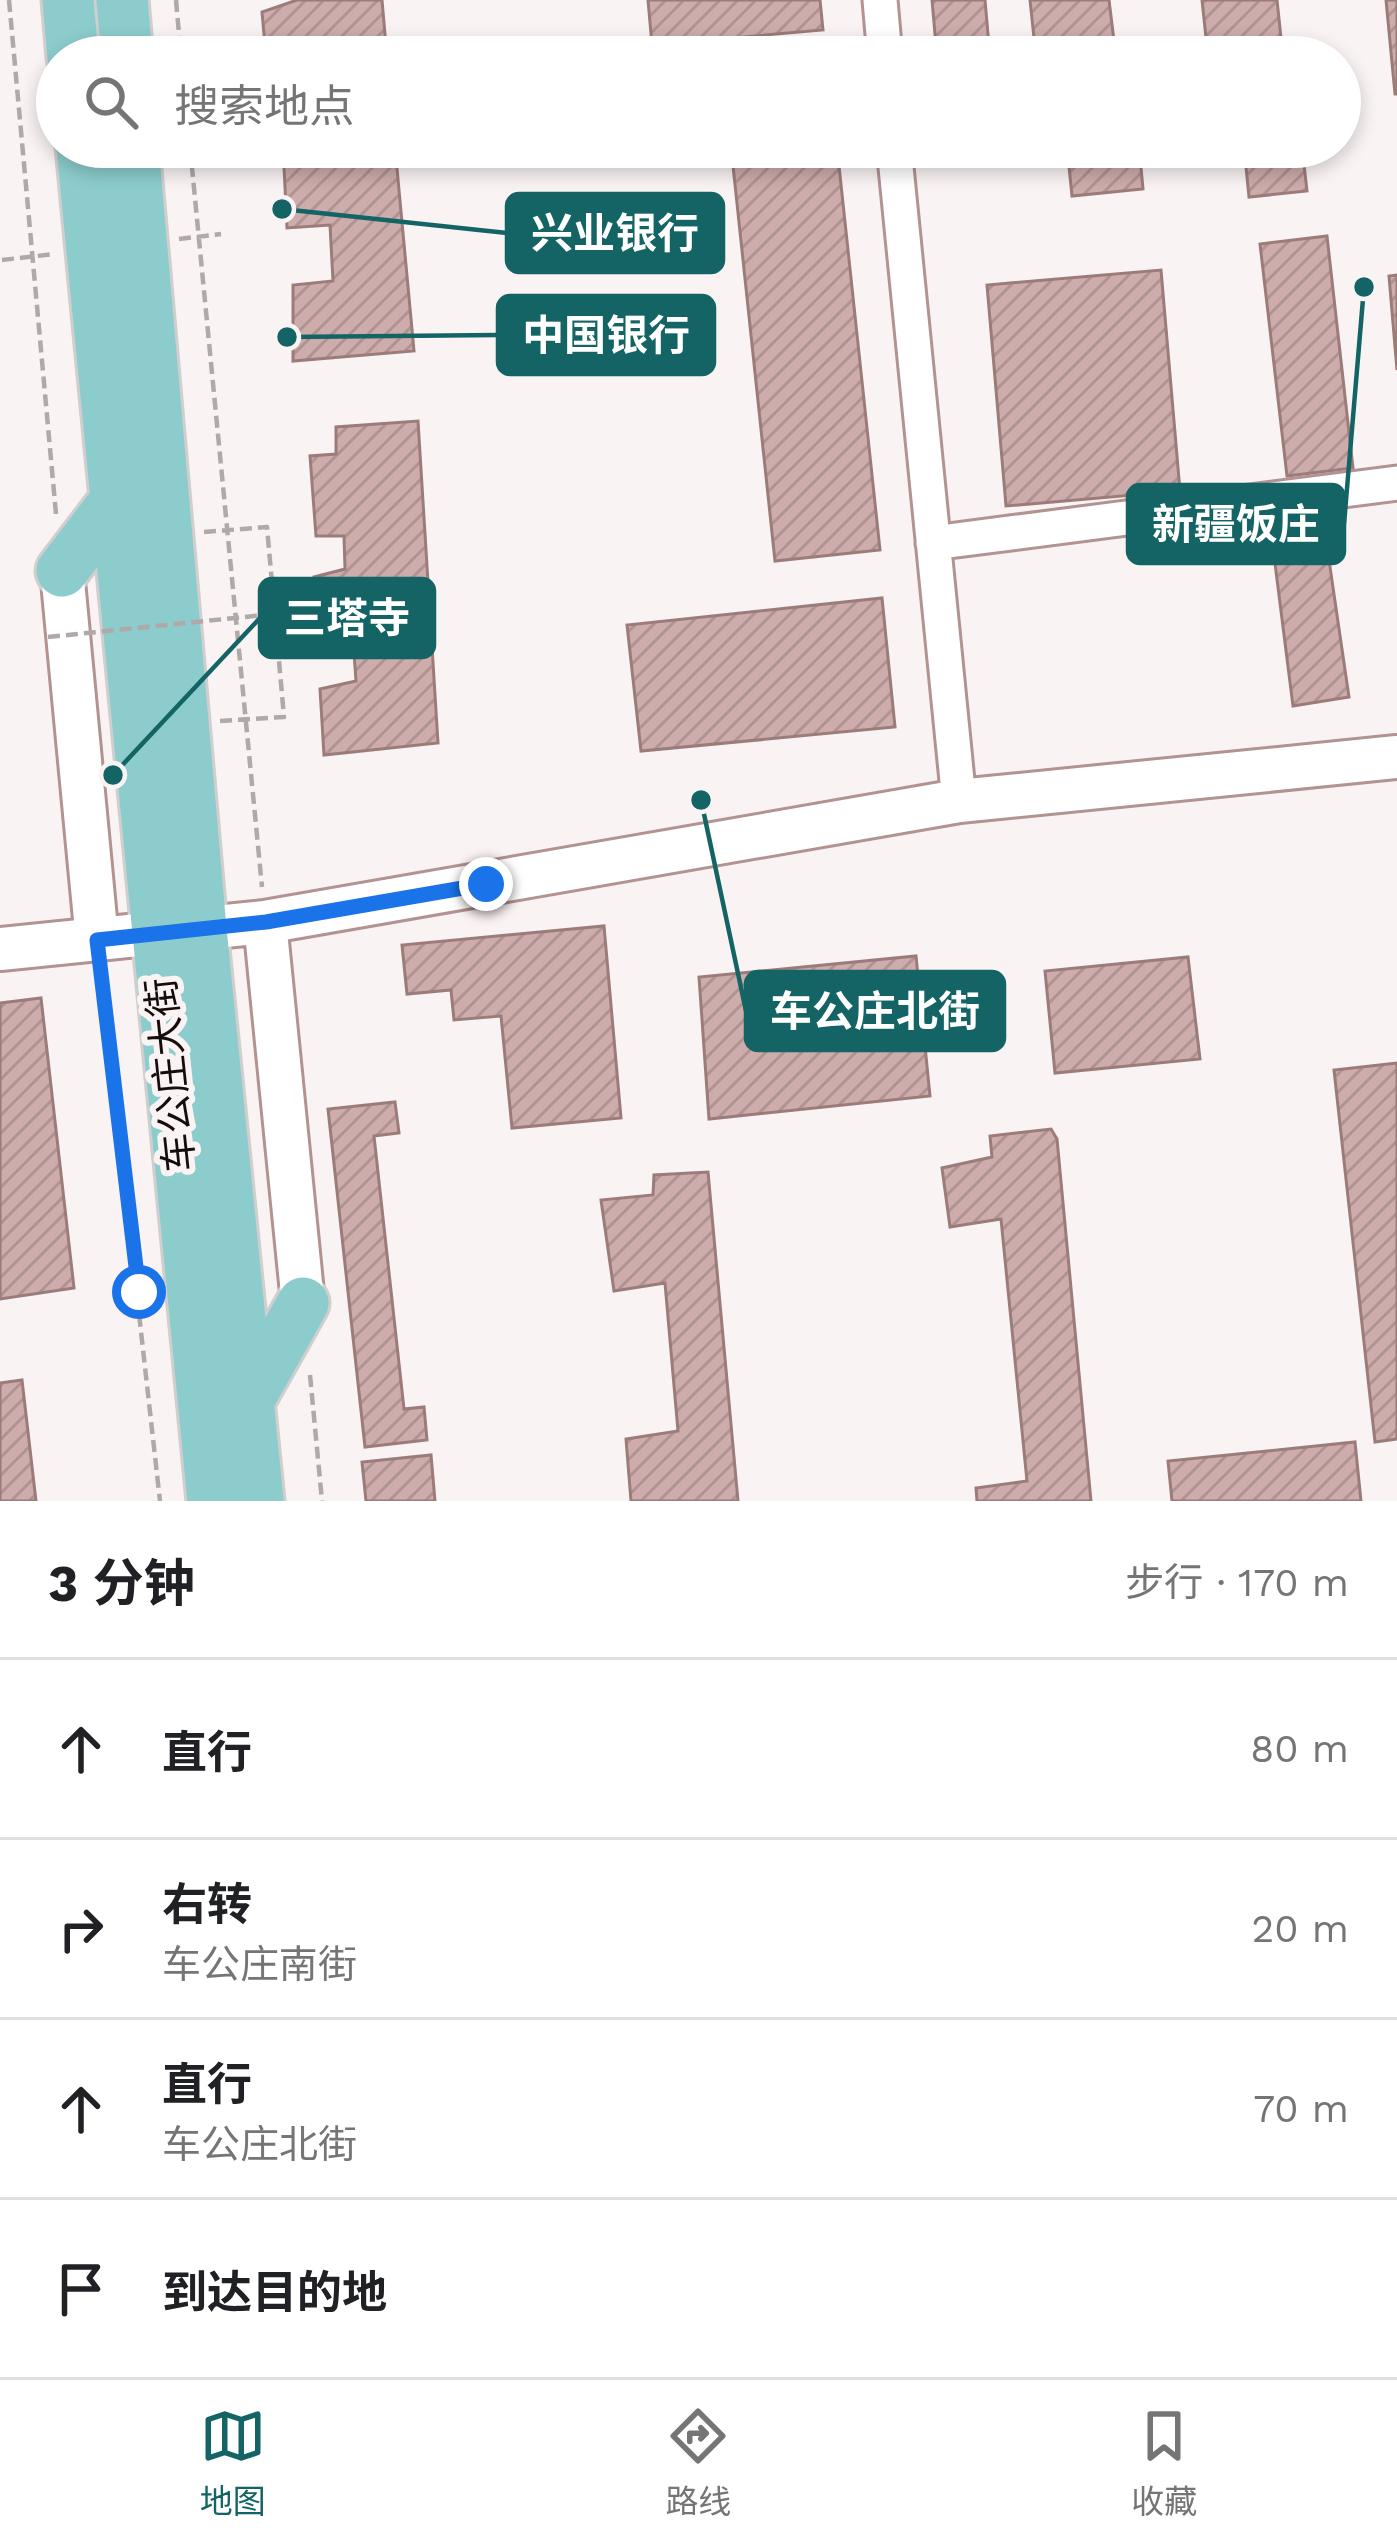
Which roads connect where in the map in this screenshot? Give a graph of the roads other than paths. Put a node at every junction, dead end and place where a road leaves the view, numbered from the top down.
1 (68, 0) edge
2 (122, 0) edge
3 (880, 0) edge
4 (71, 36) edge
5 (125, 36) edge
6 (884, 36) edge
7 (84, 168) edge
8 (136, 168) edge
9 (896, 168) edge
10 (1397, 483) edge
11 (114, 503) junction
12 (934, 543) junction
13 (62, 572) joint
14 (1397, 757) edge
15 (959, 801) junction
16 (266, 922) junction
17 (178, 932) junction
18 (97, 940) junction
19 (0, 949) edge
20 (303, 1304) joint
21 (248, 1400) junction
22 (213, 1501) edge
23 (258, 1501) edge

1 - 4 main road
2 - 5 main road
3 - 6 street
7 - 11 main road, 车公庄大街
8 - 17 main road, 车公庄大街
9 - 12 street
10 - 12 street
11 - 13 main road
11 - 17 main road, 车公庄大街
12 - 15 street
13 - 18 street
14 - 15 street
15 - 16 street
16 - 17 street
16 - 20 street
17 - 18 street
17 - 21 main road, 车公庄大街
17 - 22 main road, 车公庄大街
18 - 19 street
20 - 21 main road
21 - 23 main road, 车公庄大街

